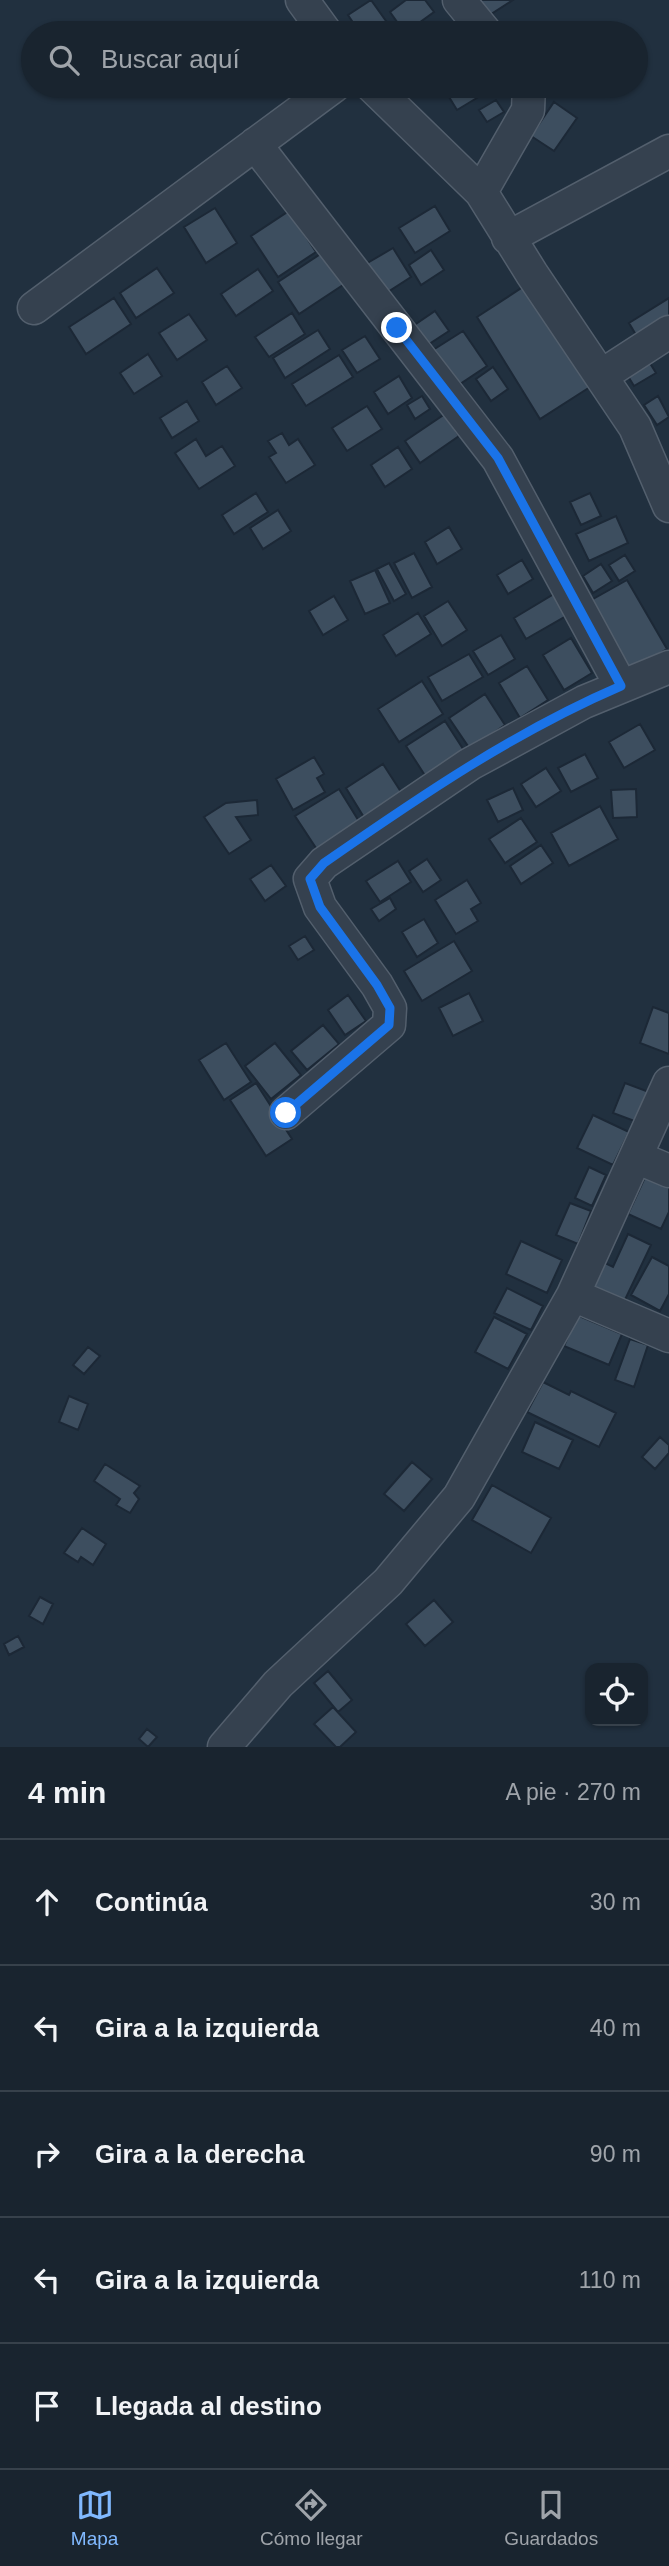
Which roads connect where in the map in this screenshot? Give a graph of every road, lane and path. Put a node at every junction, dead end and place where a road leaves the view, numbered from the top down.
1 (302, 0) edge
2 (459, 0) edge
3 (317, 21) edge
4 (476, 21) edge
5 (318, 98) edge
6 (384, 98) edge
7 (528, 98) edge
8 (255, 144) junction
9 (669, 150) edge
10 (481, 192) junction
11 (508, 238) junction
12 (34, 308) dead end
13 (669, 332) edge
14 (601, 376) junction
15 (669, 506) edge
16 (669, 667) edge
17 (621, 686) junction
18 (669, 1083) edge
19 (286, 1113) dead end
20 (636, 1157) junction
21 (669, 1171) edge
22 (573, 1295) junction
23 (669, 1336) edge
24 (224, 1747) edge

1 - 3 street
2 - 4 street
5 - 8 street
6 - 10 street
7 - 10 street
8 - 12 street
8 - 17 street
9 - 11 street
10 - 11 street
11 - 14 street
13 - 14 street
14 - 15 street
16 - 17 street
17 - 19 street
18 - 20 street
20 - 21 street
20 - 22 street
22 - 23 street
22 - 24 street

